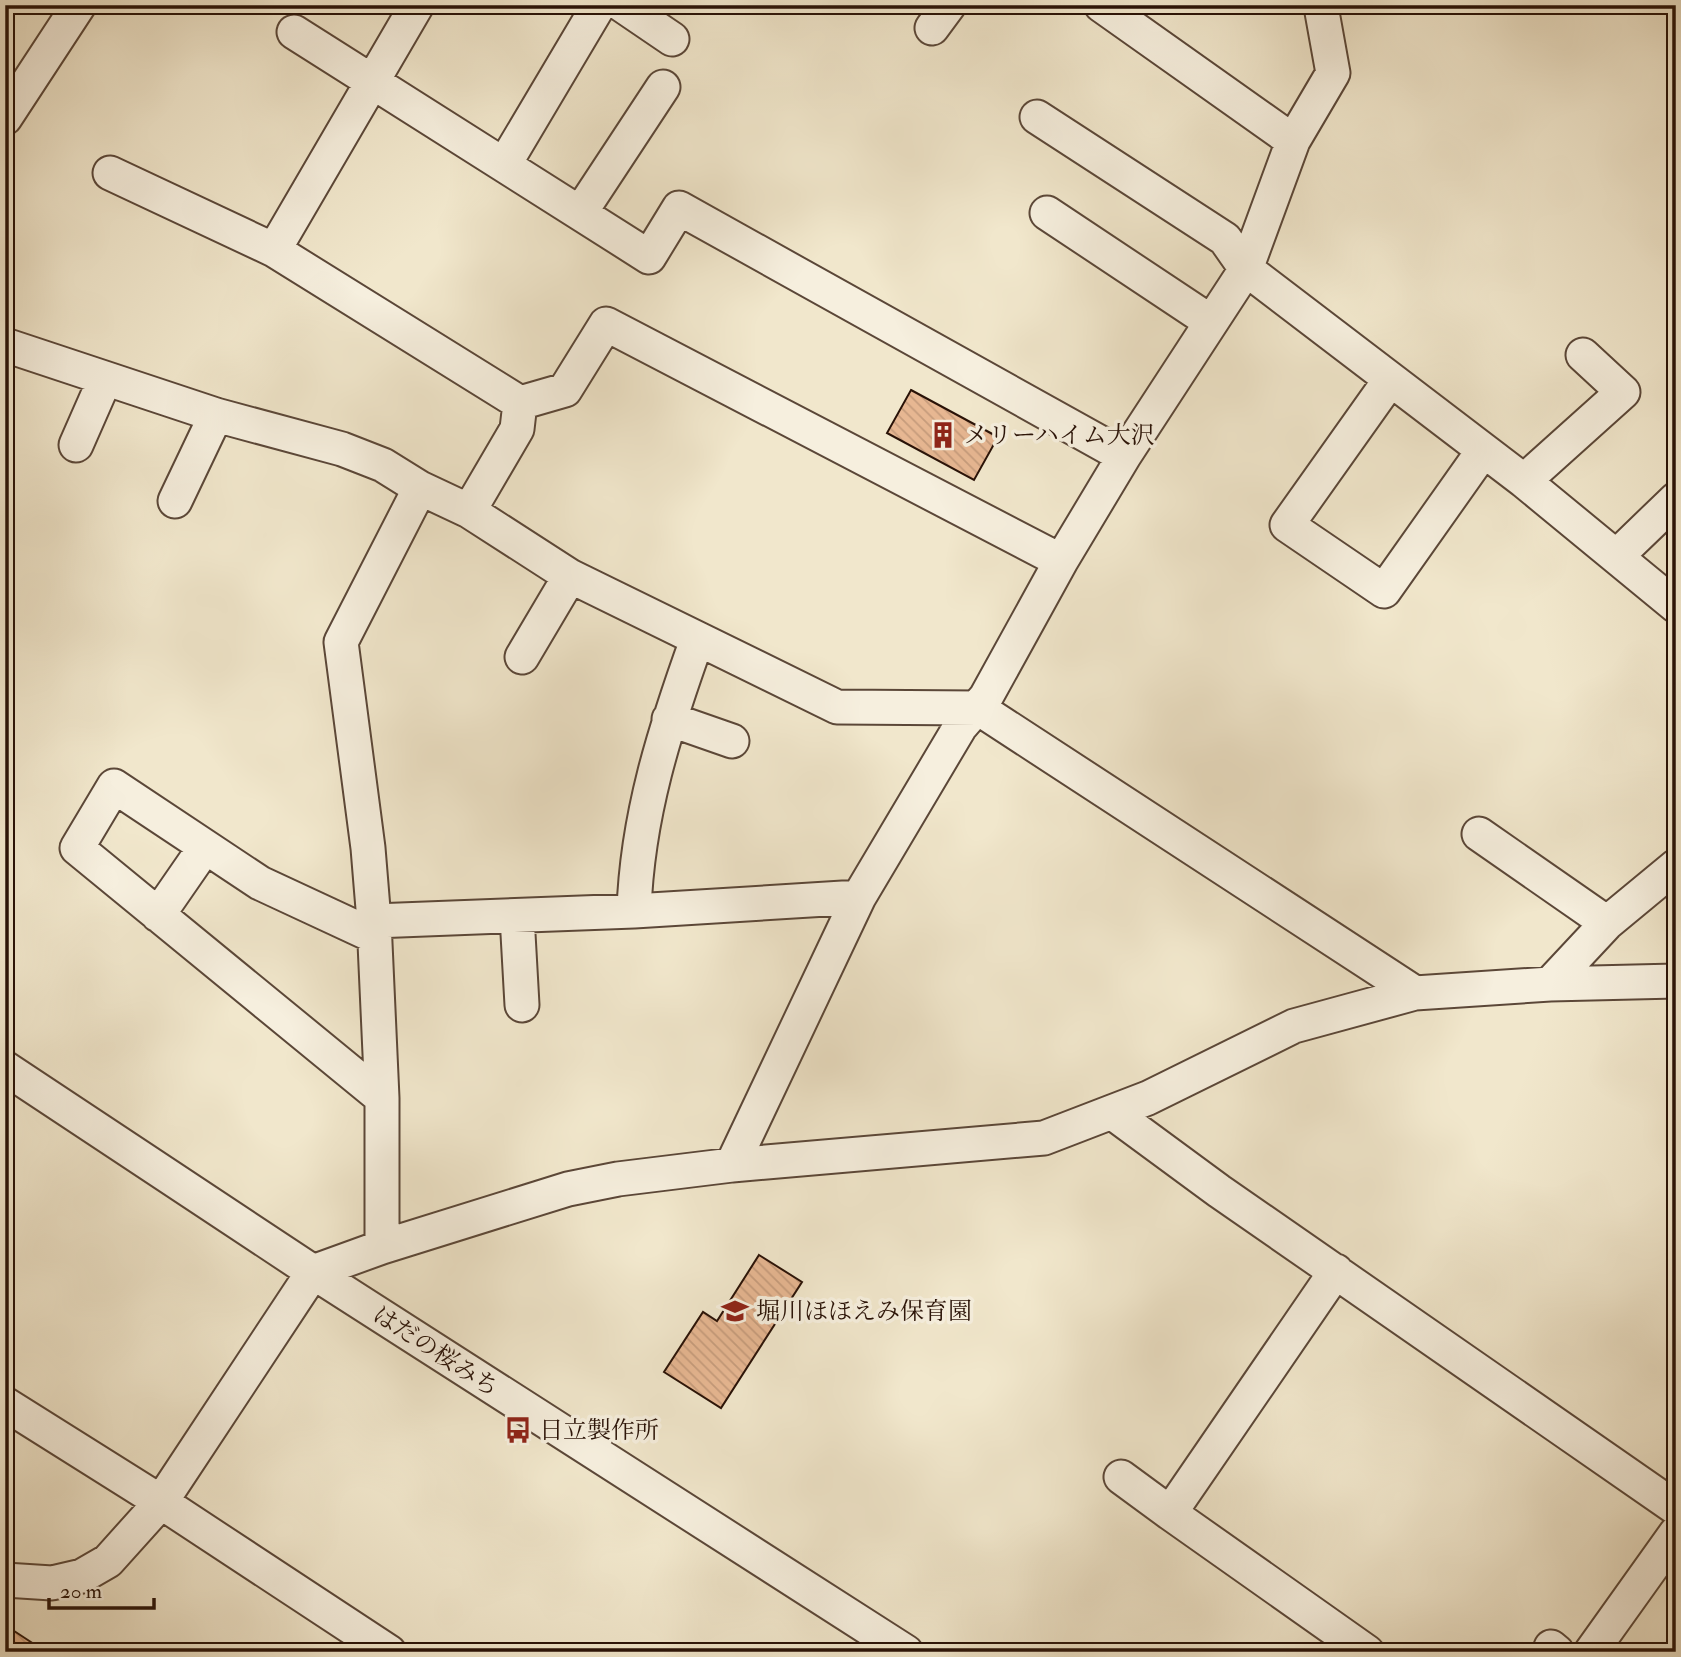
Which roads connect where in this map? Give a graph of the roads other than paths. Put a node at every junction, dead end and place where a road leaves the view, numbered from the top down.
1 (79, 5) edge
2 (417, 5) edge
3 (599, 5) edge
4 (622, 5) edge
5 (1101, 5) edge
6 (1325, 5) edge
7 (294, 32) dead end
8 (672, 39) dead end
9 (374, 83) junction
10 (663, 87) dead end
11 (1037, 117) dead end
12 (5, 118) edge
13 (1293, 141) junction
14 (505, 165) junction
15 (110, 173) dead end
16 (580, 213) junction
17 (1047, 213) dead end
18 (274, 250) junction
19 (1246, 269) junction
20 (1211, 322) junction
21 (5, 345) edge
22 (1583, 355) dead end
23 (105, 379) junction
24 (1390, 380) junction
25 (520, 403) junction
26 (216, 415) junction
27 (76, 445) dead end
28 (1483, 451) junction
29 (1124, 456) junction
30 (1524, 481) junction
31 (420, 488) junction
32 (1676, 499) edge
33 (175, 501) dead end
34 (469, 511) junction
35 (1618, 555) junction
36 (1061, 561) junction
37 (570, 576) junction
38 (1676, 606) edge
39 (696, 640) junction
40 (523, 657) dead end
41 (978, 708) junction
42 (669, 719) junction
43 (732, 741) dead end
44 (1479, 834) dead end
45 (205, 847) junction
46 (1676, 866) edge
47 (859, 897) junction
48 (634, 911) junction
49 (158, 915) junction
50 (517, 916) junction
51 (1607, 923) junction
52 (374, 928) junction
53 (1676, 981) edge
54 (1550, 984) junction
55 (1415, 993) junction
56 (522, 1005) dead end
57 (5, 1068) edge
58 (382, 1098) junction
59 (1113, 1113) junction
60 (732, 1165) junction
61 (382, 1247) junction
62 (1336, 1271) junction
63 (313, 1272) junction
64 (5, 1404) edge
65 (1121, 1477) dead end
66 (161, 1502) junction
67 (1676, 1508) edge
68 (1170, 1513) junction
69 (1676, 1534) edge
70 (5, 1580) edge
71 (389, 1652) edge
72 (906, 1652) edge
73 (1367, 1652) edge
74 (1591, 1652) edge

1 - 12 street
2 - 9 street
3 - 14 street
4 - 8 street
5 - 13 street
6 - 13 street
7 - 9 street
9 - 14 street
9 - 18 street
10 - 16 street
11 - 19 street
13 - 19 street
14 - 16 street
15 - 18 street
16 - 29 street
17 - 20 street
18 - 25 street
19 - 20 street
19 - 24 street
20 - 29 street
21 - 23 street
22 - 30 street
23 - 26 street
23 - 27 street
24 - 28 street
24 - 28 street
25 - 34 street
25 - 36 street
26 - 31 street
26 - 33 street
28 - 30 street
29 - 36 street
30 - 35 street
31 - 34 street
31 - 52 street
32 - 35 street
34 - 37 street
35 - 38 street
36 - 41 street
37 - 39 street
37 - 40 street
39 - 41 street
39 - 42 street
41 - 47 street
41 - 55 street
42 - 43 street
42 - 48 street
44 - 51 street
45 - 49 street
45 - 49 street
45 - 52 street
46 - 51 street
47 - 48 street
47 - 60 street
48 - 50 street
49 - 58 street
50 - 52 street
50 - 56 street
51 - 54 street
52 - 58 street
53 - 54 street
54 - 55 street
55 - 59 street
57 - 63 street, はだの桜みち
58 - 61 street
59 - 60 street
59 - 62 street
60 - 61 street
61 - 63 street
62 - 67 street
62 - 68 street
63 - 66 street
63 - 72 street, はだの桜みち
64 - 66 street
65 - 68 street
66 - 70 street
66 - 71 street
68 - 73 street
69 - 74 street

